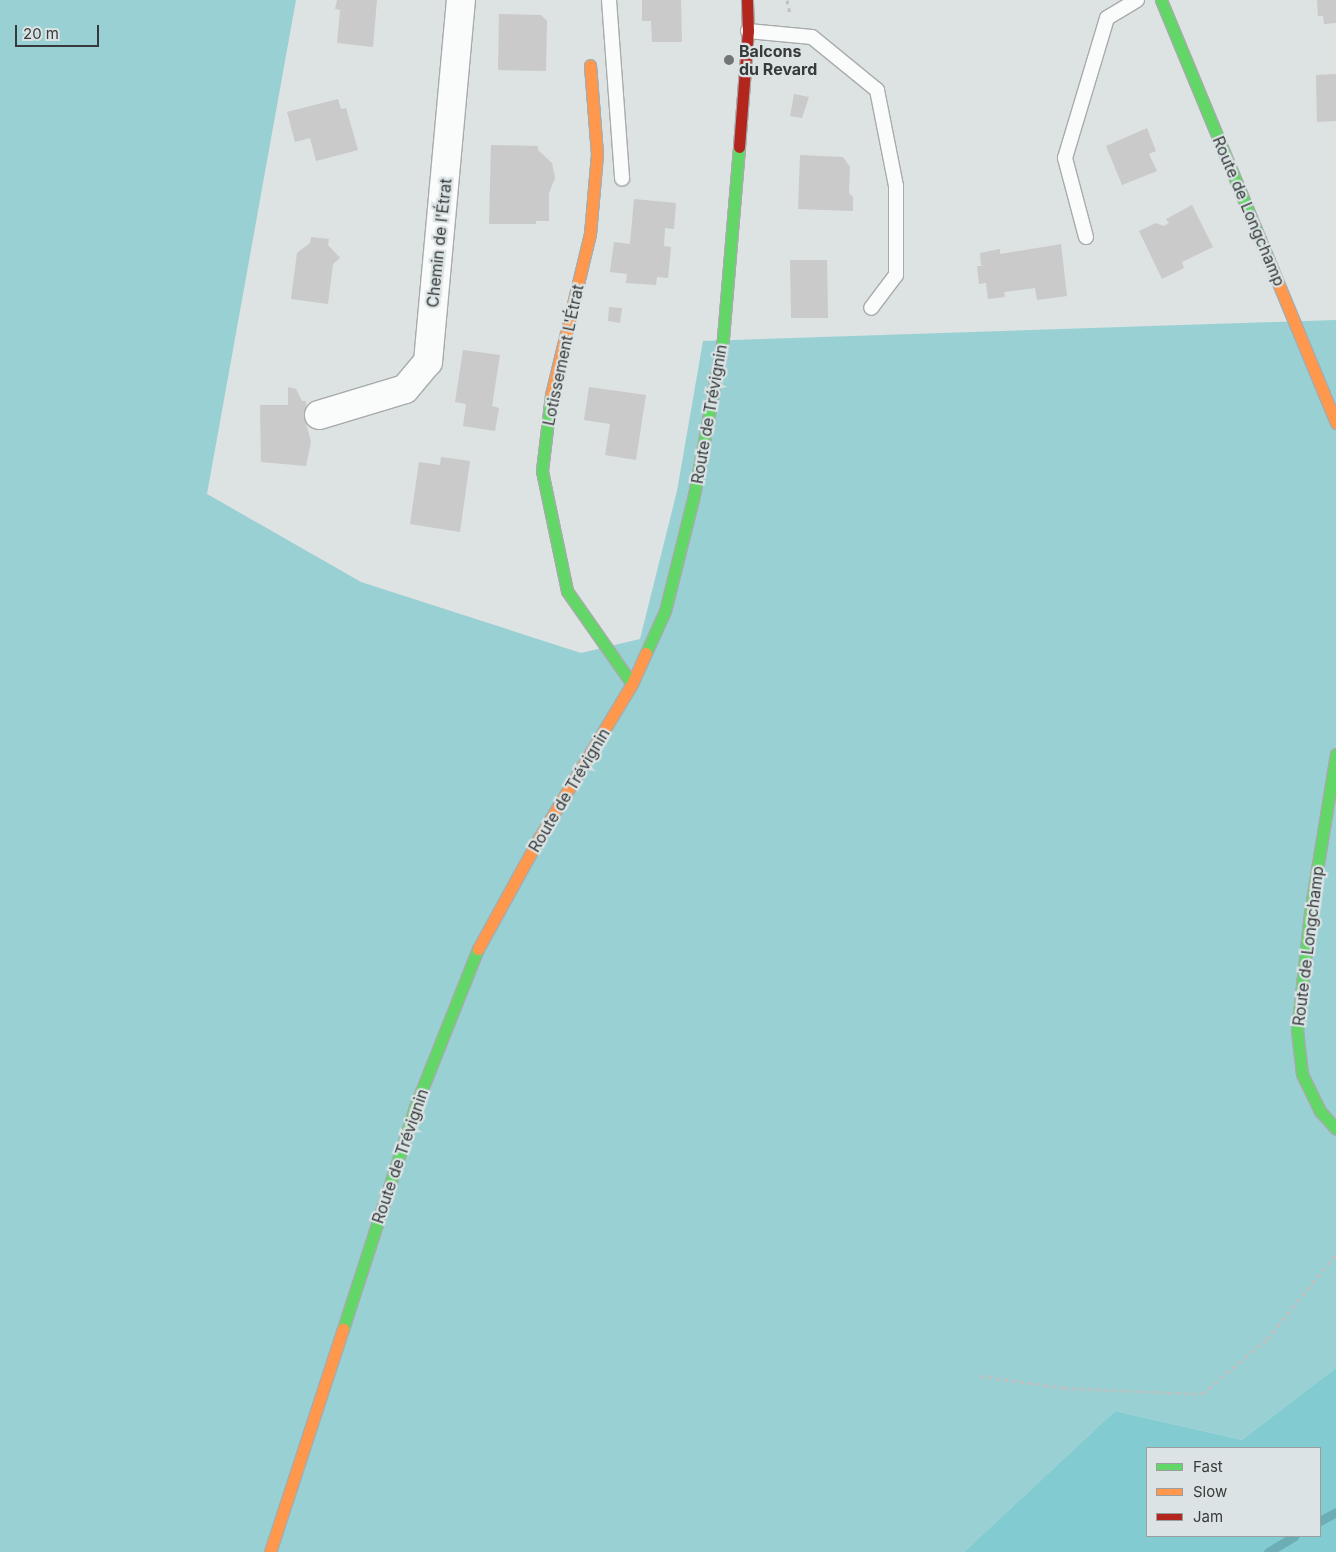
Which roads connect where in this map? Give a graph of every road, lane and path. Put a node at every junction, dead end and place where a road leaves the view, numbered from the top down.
1 (461, 0) edge
2 (609, 0) edge
3 (747, 0) edge
4 (1137, 0) edge
5 (1161, 0) edge
6 (748, 31) junction
7 (590, 65) dead end
8 (622, 179) dead end
9 (1086, 237) dead end
10 (871, 308) dead end
11 (319, 416) dead end
12 (1336, 423) edge
13 (632, 684) junction
14 (1336, 754) edge
15 (1336, 1129) edge
16 (1336, 1254) edge
17 (980, 1376) dead end
18 (270, 1552) edge

1 - 11 street, Chemin de l'Étrat
2 - 8 lane
3 - 6 street, Route de Trévignin
4 - 9 lane
5 - 12 street, Route de Longchamp
6 - 10 lane
6 - 13 street, Route de Trévignin
7 - 13 street, Lotissement L'Étrat
13 - 18 street, Route de Trévignin
14 - 15 street, Route de Longchamp
16 - 17 path

